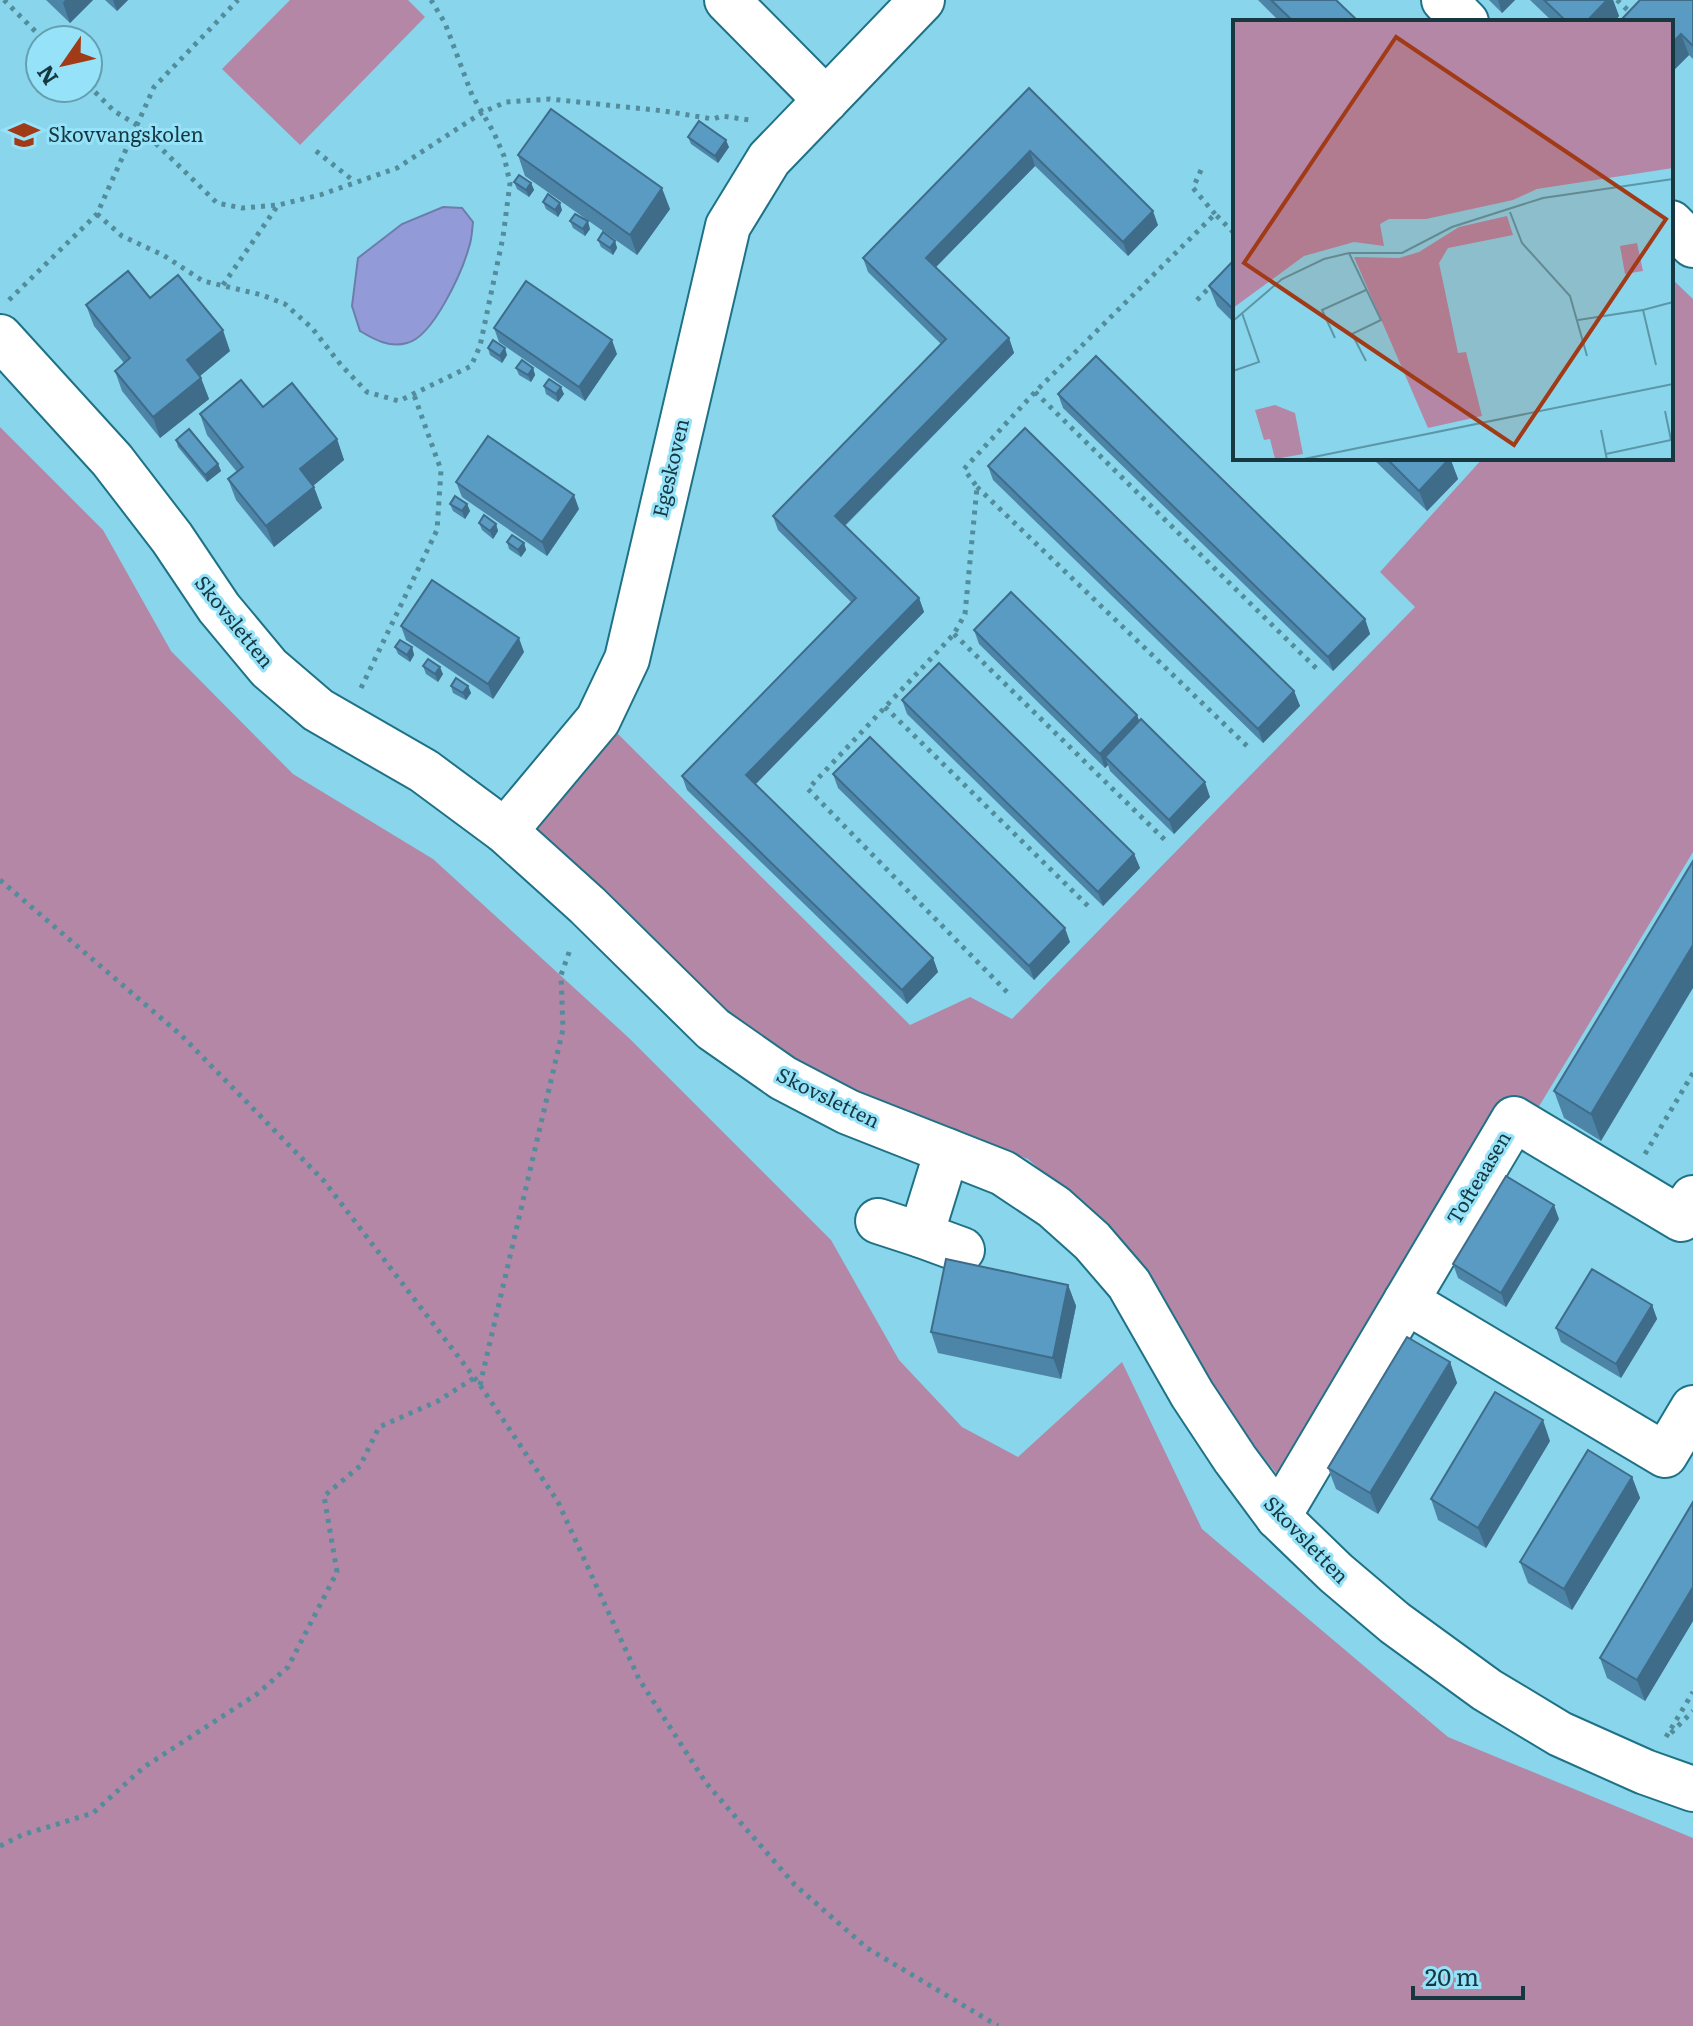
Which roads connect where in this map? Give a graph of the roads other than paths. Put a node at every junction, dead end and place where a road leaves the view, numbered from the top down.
1 (727, 0) edge
2 (922, 0) edge
3 (1444, 0) edge
4 (1464, 20) edge
5 (812, 114) junction
6 (1673, 225) edge
7 (1693, 245) edge
8 (0, 337) edge
9 (505, 831) junction
10 (947, 1151) junction
11 (1693, 1198) edge
12 (878, 1221) dead end
13 (921, 1235) junction
14 (962, 1250) dead end
15 (1406, 1301) junction
16 (1693, 1408) edge
17 (1278, 1517) junction
18 (1693, 1789) edge

1 - 5 street
2 - 5 street, Egeskoven
3 - 4 street
5 - 9 street, Egeskoven
6 - 7 street
8 - 9 street, Skovsletten
9 - 10 street, Skovsletten
10 - 13 street
10 - 17 street, Skovsletten
11 - 15 street, Tofteaasen
12 - 13 street
13 - 14 street
15 - 16 street
15 - 17 street, Tofteaasen
17 - 18 street, Skovsletten

